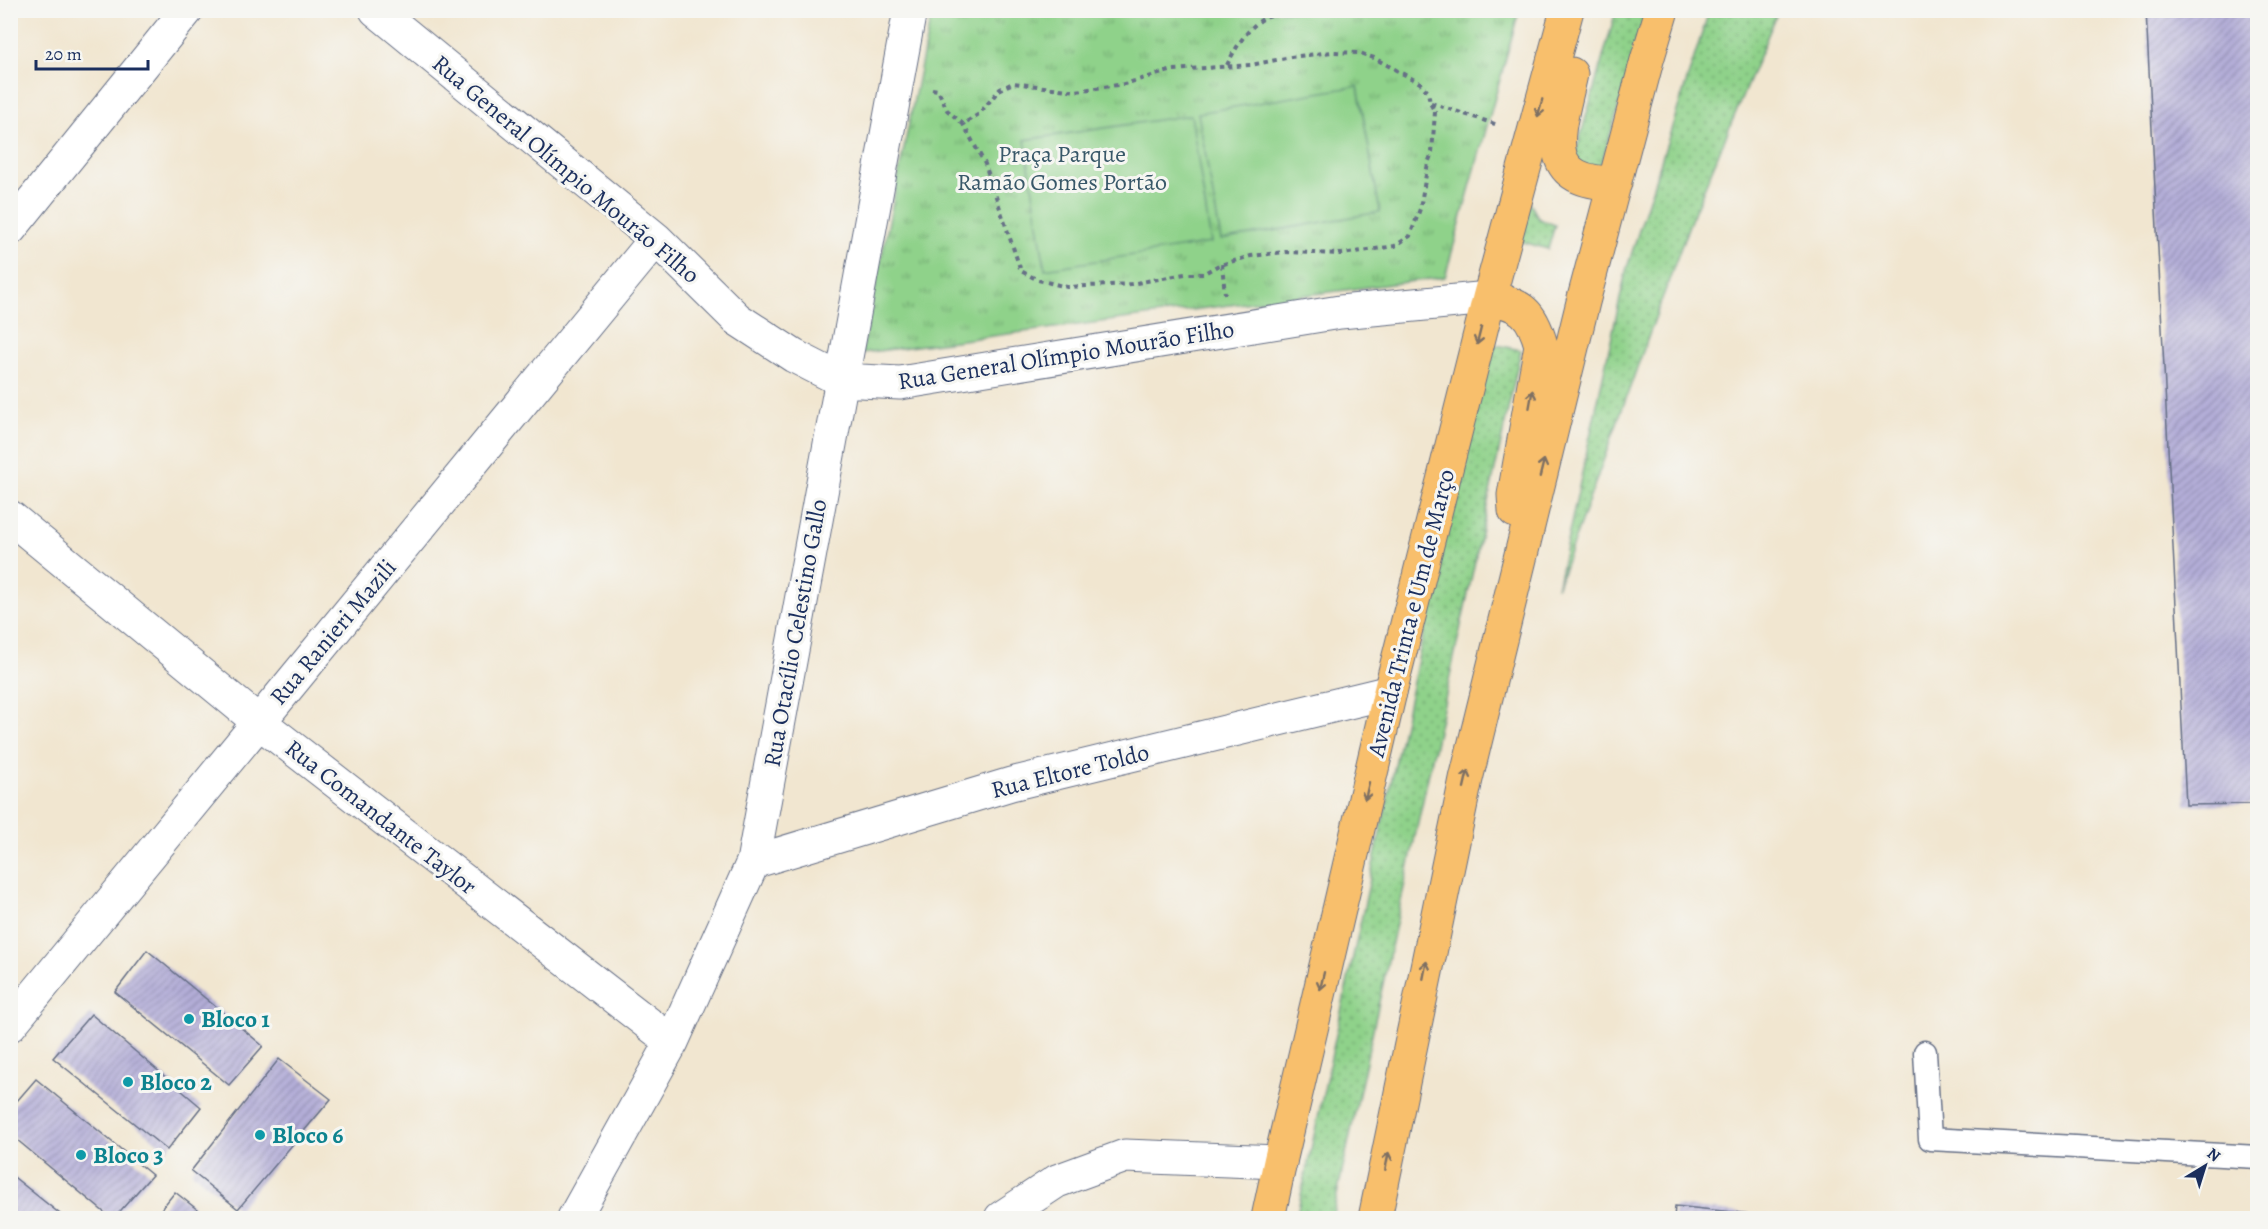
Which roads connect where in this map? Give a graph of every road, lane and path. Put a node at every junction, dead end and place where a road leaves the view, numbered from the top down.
1 (187, 10) edge
2 (376, 10) edge
3 (910, 10) edge
4 (1290, 10) edge
5 (1567, 10) edge
6 (1584, 10) edge
7 (1662, 10) edge
8 (1227, 65) junction
9 (897, 79) junction
10 (1430, 103) junction
11 (963, 124) junction
12 (1533, 136) junction
13 (1615, 183) junction
14 (10, 229) edge
15 (656, 239) junction
16 (1489, 298) junction
17 (841, 380) junction
18 (10, 517) edge
19 (1520, 560) junction
20 (1390, 692) junction
21 (259, 722) junction
22 (753, 862) junction
23 (10, 1025) edge
24 (672, 1042) junction
25 (1925, 1052) dead end
26 (2258, 1157) edge
27 (1280, 1162) junction
28 (574, 1218) edge
29 (1001, 1218) edge
30 (1268, 1218) edge
31 (1375, 1218) edge

1 - 14 street
2 - 15 street, Rua General Olímpio Mourão Filho
3 - 9 street, Rua Otacílio Celestino Gallo
4 - 8 path
5 -> 12 main road, Avenida Trinta e Um de Março
6 - 13 main road
7 - 13 main road
8 - 10 path
8 - 11 path
9 - 11 path
9 - 17 street, Rua Otacílio Celestino Gallo
10 - 11 path
10 - 12 path
12 - 16 main road, Avenida Trinta e Um de Março
19 -> 13 main road
15 - 17 street, Rua General Olímpio Mourão Filho
15 - 21 street, Rua Ranieri Mazili
16 - 17 street, Rua General Olímpio Mourão Filho
19 -> 16 main road
16 -> 20 main road, Avenida Trinta e Um de Março
17 - 22 street, Rua Otacílio Celestino Gallo
18 - 21 street, Rua Comandante Taylor
31 -> 19 main road
20 - 22 street, Rua Eltore Toldo
20 -> 27 main road, Avenida Trinta e Um de Março
21 - 23 street, Rua Ranieri Mazili
21 - 24 street, Rua Comandante Taylor
22 - 24 street, Rua Otacílio Celestino Gallo
24 - 28 street, Rua Otacílio Celestino Gallo
25 - 26 lane
27 - 29 street
27 - 30 main road, Avenida Trinta e Um de Março

